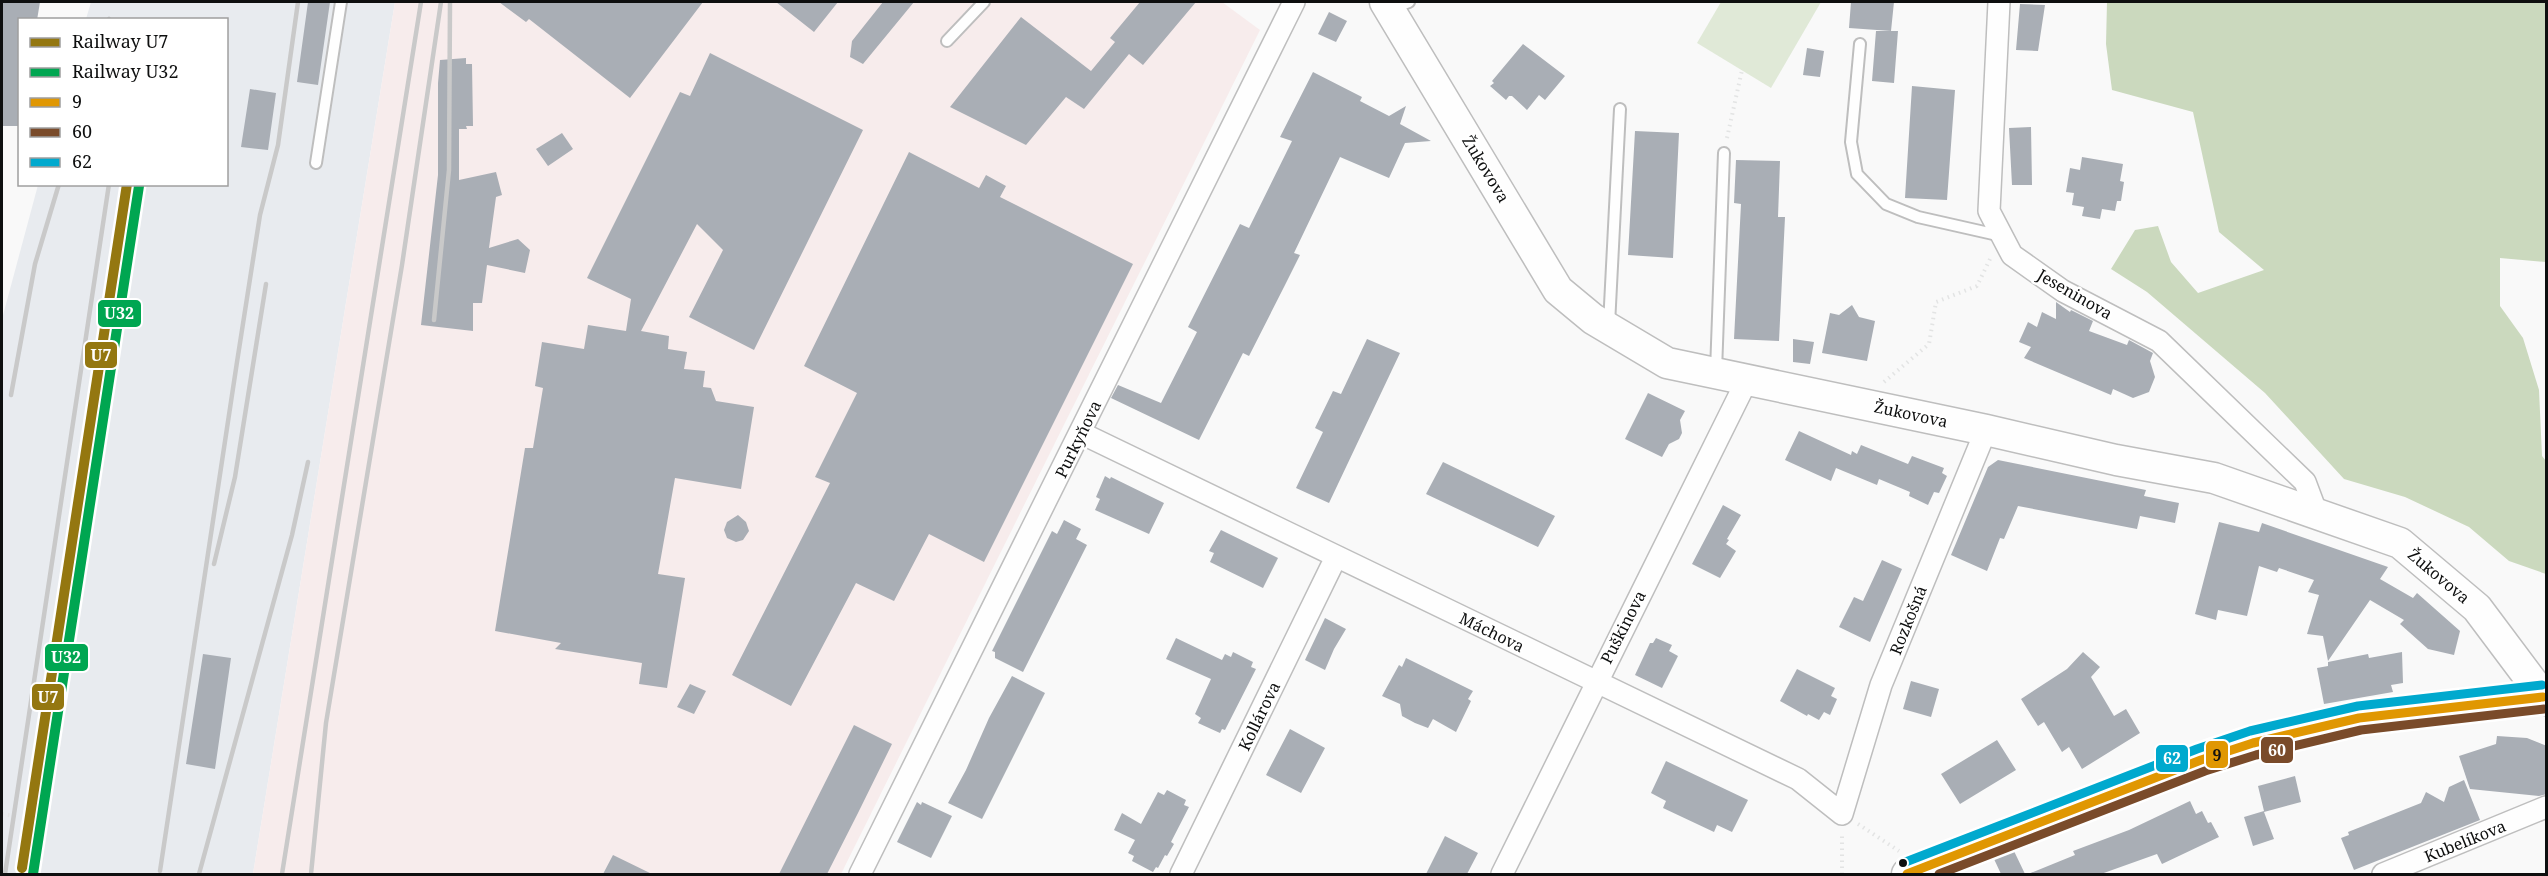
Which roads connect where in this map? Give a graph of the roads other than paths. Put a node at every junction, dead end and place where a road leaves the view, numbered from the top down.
1 (341, 2) edge
2 (984, 2) edge
3 (1294, 2) edge
4 (1999, 2) edge
5 (1394, 4) edge
6 (947, 41) dead end
7 (1860, 44) dead end
8 (1620, 109) dead end
9 (1724, 153) road end
10 (316, 162) dead end
11 (2002, 236) junction
12 (1609, 328) junction
13 (1716, 374) junction
14 (1747, 381) junction
15 (1986, 430) junction
16 (1081, 433) junction
17 (2317, 514) junction
18 (1336, 557) junction
19 (1596, 681) junction
20 (2545, 698) edge
21 (2547, 807) edge
22 (1842, 814) joint
23 (1908, 863) edge
24 (860, 874) edge
25 (1181, 874) edge
26 (1502, 874) edge
27 (2383, 874) edge

1 - 10 lane
2 - 6 lane
3 - 16 street, Purkyňova
4 - 11 street, Jeseninova
5 - 12 street, Žukovova
7 - 11 lane
8 - 12 lane
9 - 13 lane
11 - 17 street, Jeseninova
12 - 13 street, Žukovova
13 - 14 street, Žukovova
14 - 15 street, Žukovova
14 - 19 street, Puškinova
15 - 17 street, Žukovova
15 - 22 street, Rozkošná
16 - 18 street, Máchova
16 - 24 street, Purkyňova
17 - 20 street, Žukovova
18 - 19 street, Máchova
18 - 25 street, Kollárova
19 - 22 street, Máchova
19 - 26 street, Puškinova
20 - 23 street
21 - 27 street, Kubelíkova

